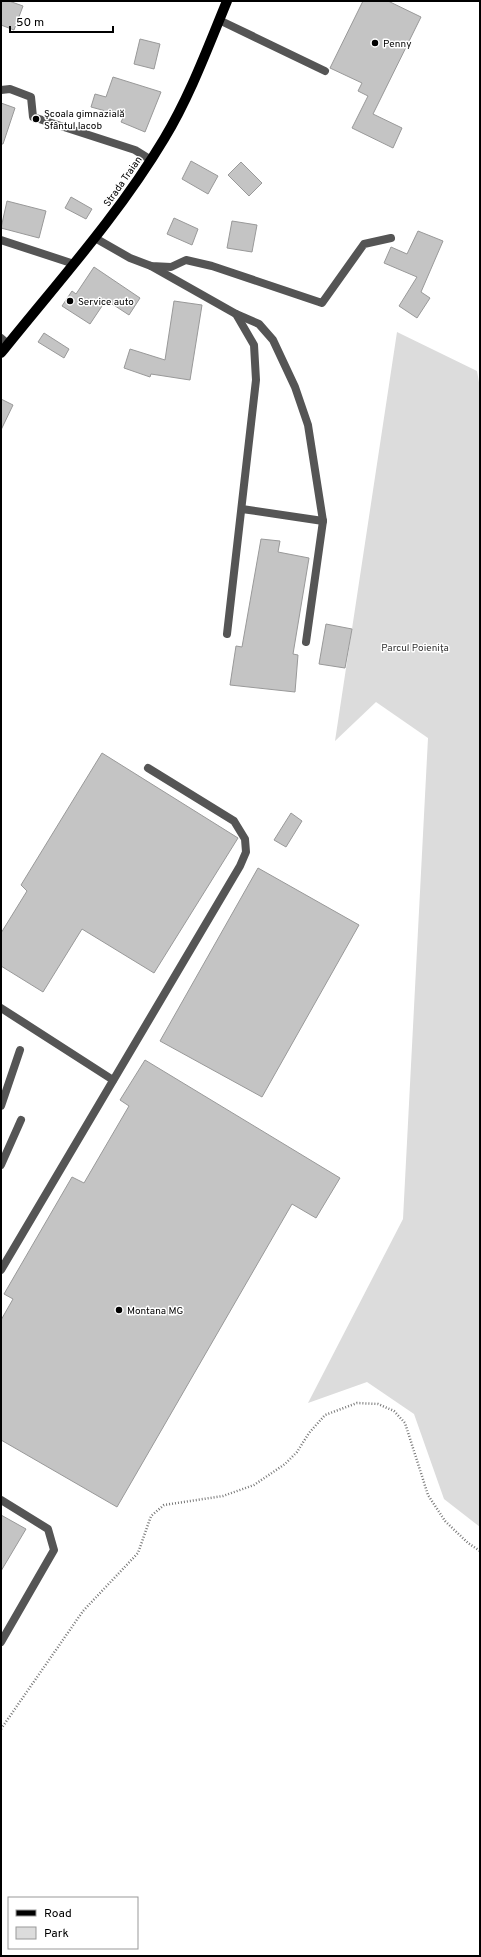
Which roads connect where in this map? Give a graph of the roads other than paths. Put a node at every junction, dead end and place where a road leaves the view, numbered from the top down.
1 (227, 1) edge
2 (219, 20) junction
3 (325, 71) dead end
4 (1, 90) edge
5 (151, 160) junction
6 (95, 238) junction
7 (391, 238) dead end
8 (1, 240) edge
9 (74, 264) junction
10 (151, 266) junction
11 (236, 314) junction
12 (5, 341) edge
13 (1, 353) edge
14 (242, 509) junction
15 (323, 521) junction
16 (227, 634) dead end
17 (306, 642) dead end
18 (148, 768) dead end
19 (1, 1008) edge
20 (20, 1050) dead end
21 (113, 1080) junction
22 (1, 1106) edge
23 (21, 1120) dead end
24 (1, 1165) edge
25 (1, 1270) edge
26 (1, 1500) edge
27 (1, 1642) edge

1 - 2 main road, Strada Traian
2 - 3 street
2 - 5 main road, Strada Traian
4 - 5 street
5 - 6 main road, Strada Traian
6 - 9 main road, Strada Traian
6 - 10 street
7 - 10 street
8 - 9 street
9 - 12 main road, Strada Traian
10 - 11 street
11 - 14 street
11 - 15 street
12 - 13 main road, Strada Traian
14 - 15 street
14 - 16 street
15 - 17 street
18 - 21 street
19 - 21 street
20 - 22 street
21 - 25 street
23 - 24 street
26 - 27 street

